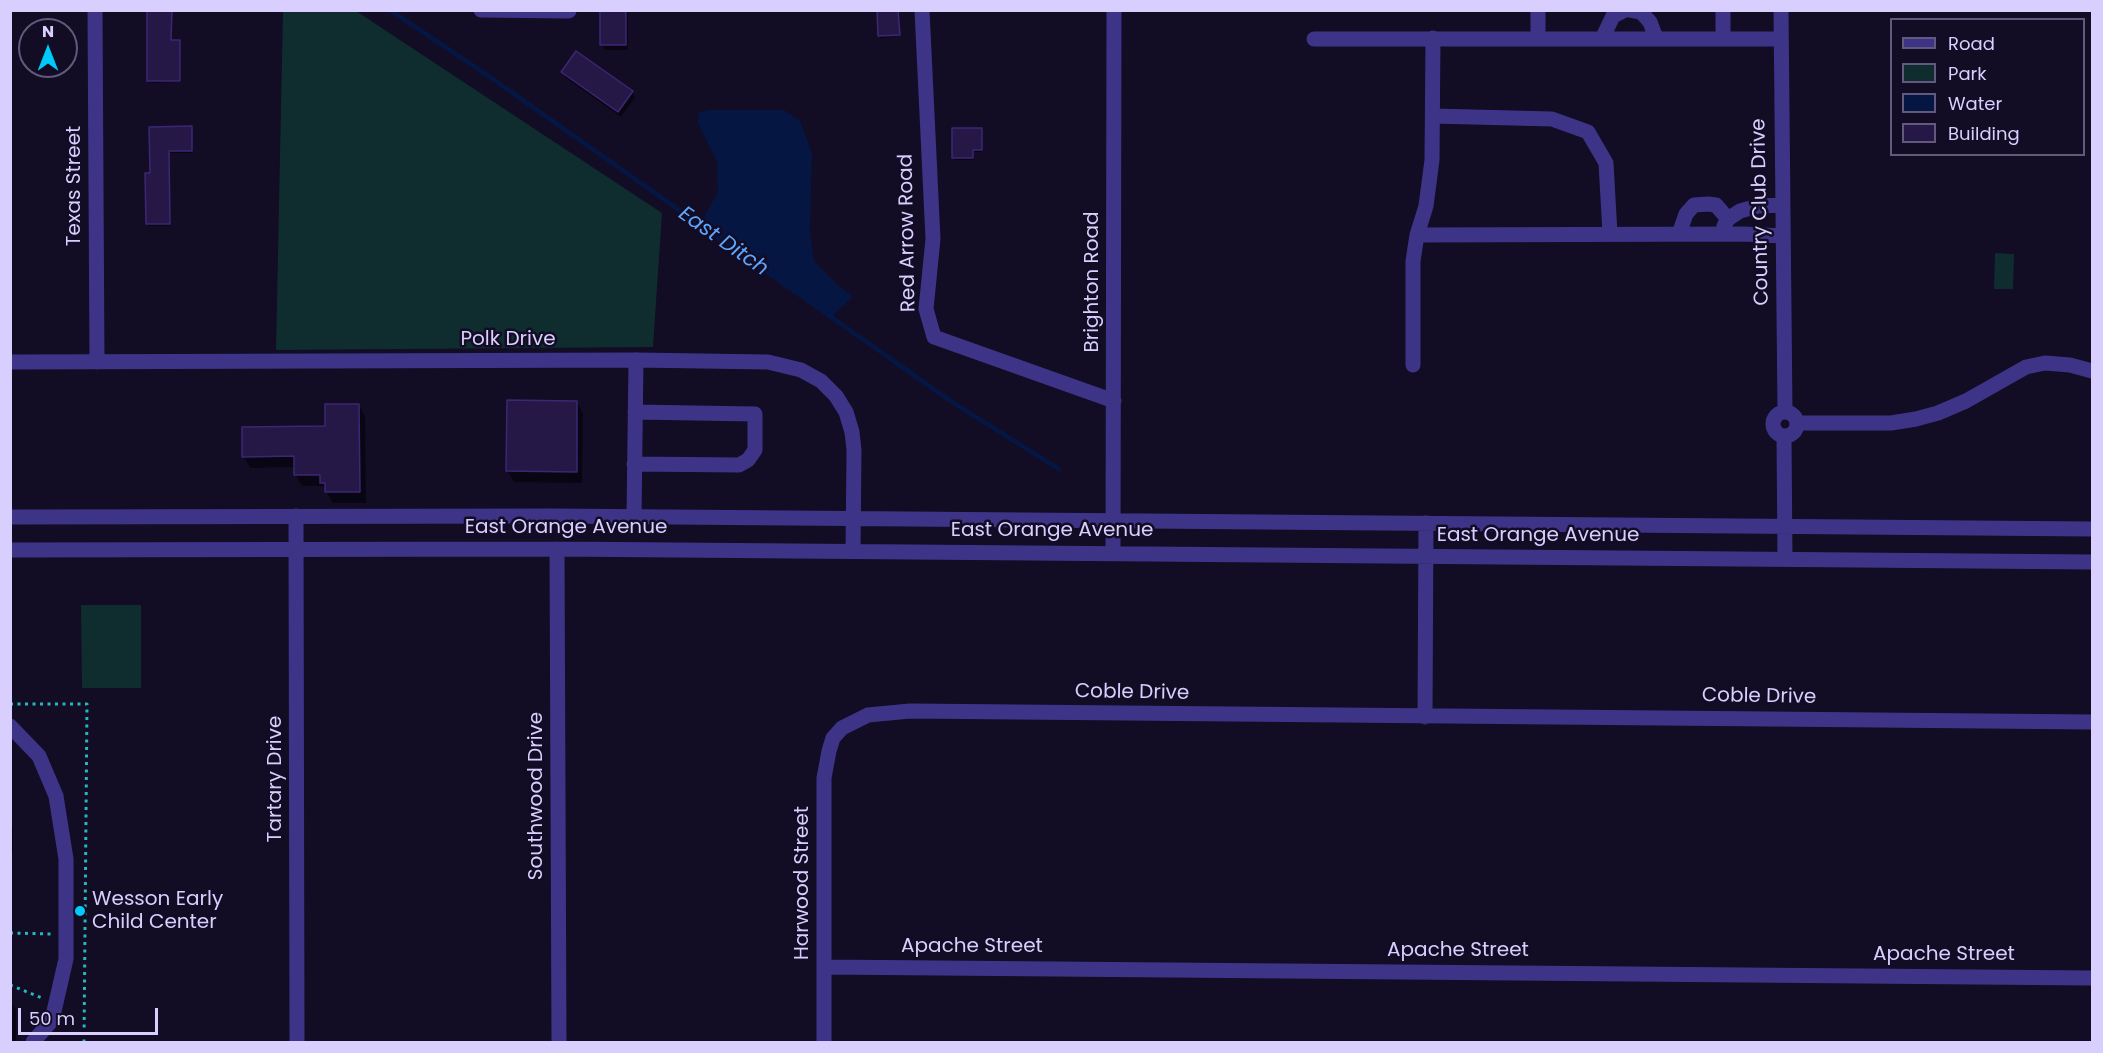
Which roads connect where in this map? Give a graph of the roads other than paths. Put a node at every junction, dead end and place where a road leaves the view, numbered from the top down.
1 (95, 10) edge
2 (481, 10) edge
3 (922, 10) edge
4 (1114, 10) edge
5 (1538, 10) edge
6 (1625, 10) edge
7 (1630, 10) edge
8 (1723, 10) edge
9 (1782, 10) edge
10 (569, 11) edge
11 (1433, 38) junction
12 (1656, 38) junction
13 (1314, 39) dead end
14 (1538, 39) junction
15 (1602, 39) junction
16 (1723, 39) junction
17 (1781, 39) junction
18 (1433, 116) junction
19 (1782, 206) junction
20 (1728, 219) junction
21 (1610, 234) junction
22 (1679, 234) junction
23 (1720, 234) junction
24 (1417, 235) junction
25 (1777, 236) junction
26 (636, 360) junction
27 (10, 362) edge
28 (98, 362) junction
29 (1413, 365) dead end
30 (2092, 371) edge
31 (1114, 401) junction
32 (635, 412) junction
33 (1785, 412) junction
34 (1797, 423) junction
35 (1784, 436) junction
36 (634, 464) junction
37 (296, 516) junction
38 (10, 517) edge
39 (634, 517) junction
40 (853, 518) junction
41 (1114, 520) junction
42 (1426, 522) junction
43 (1785, 526) junction
44 (2092, 529) edge
45 (296, 549) junction
46 (557, 549) junction
47 (10, 550) edge
48 (853, 551) junction
49 (1113, 553) junction
50 (1425, 556) junction
51 (1785, 559) junction
52 (2092, 562) edge
53 (1425, 717) junction
54 (2092, 722) edge
55 (10, 726) edge
56 (842, 728) joint
57 (824, 967) junction
58 (2092, 978) edge
59 (33, 1042) edge
60 (297, 1042) edge
61 (559, 1042) edge
62 (824, 1042) edge

1 - 28 street, Texas Street
2 - 10 street
3 - 31 street, Red Arrow Road
4 - 31 street, Brighton Road
5 - 14 street
6 - 15 street
7 - 12 street
8 - 16 street
9 - 17 street, Country Club Drive
11 - 13 street
11 - 14 street
11 - 18 street
12 - 15 street
12 - 16 street
14 - 15 street
16 - 17 street
17 - 19 street, Country Club Drive
18 - 21 street
18 - 24 street
19 - 20 street
19 - 25 street, Country Club Drive
20 - 22 street
20 - 23 street
21 - 22 street
21 - 24 street
22 - 23 street
23 - 25 street
24 - 29 street
25 - 33 street, Country Club Drive
26 - 28 street, Polk Drive
26 - 32 street
26 - 40 street, Polk Drive
27 - 28 street, Polk Drive
30 - 34 street
31 - 41 street, Brighton Road
32 - 36 street
32 - 36 street
33 - 34 street
33 - 35 street
34 - 35 street
35 - 43 street
36 - 39 street
37 - 38 street, East Orange Avenue
37 - 39 street, East Orange Avenue
37 - 45 street, Tartary Drive
39 - 40 street, East Orange Avenue
40 - 41 street, East Orange Avenue
40 - 48 street, Polk Drive
41 - 42 street, East Orange Avenue
41 - 49 street, Brighton Road
42 - 43 street, East Orange Avenue
42 - 50 street
43 - 44 street, East Orange Avenue
43 - 51 street
45 - 46 street, East Orange Avenue
45 - 47 street, East Orange Avenue
45 - 60 street, Tartary Drive
46 - 48 street, East Orange Avenue
46 - 61 street, Southwood Drive
48 - 49 street, East Orange Avenue
49 - 50 street, East Orange Avenue
50 - 51 street, East Orange Avenue
50 - 53 street
51 - 52 street, East Orange Avenue
53 - 54 street, Coble Drive
53 - 56 street, Coble Drive
55 - 59 street
56 - 57 street, Harwood Street
57 - 58 street, Apache Street
57 - 62 street, Harwood Street

